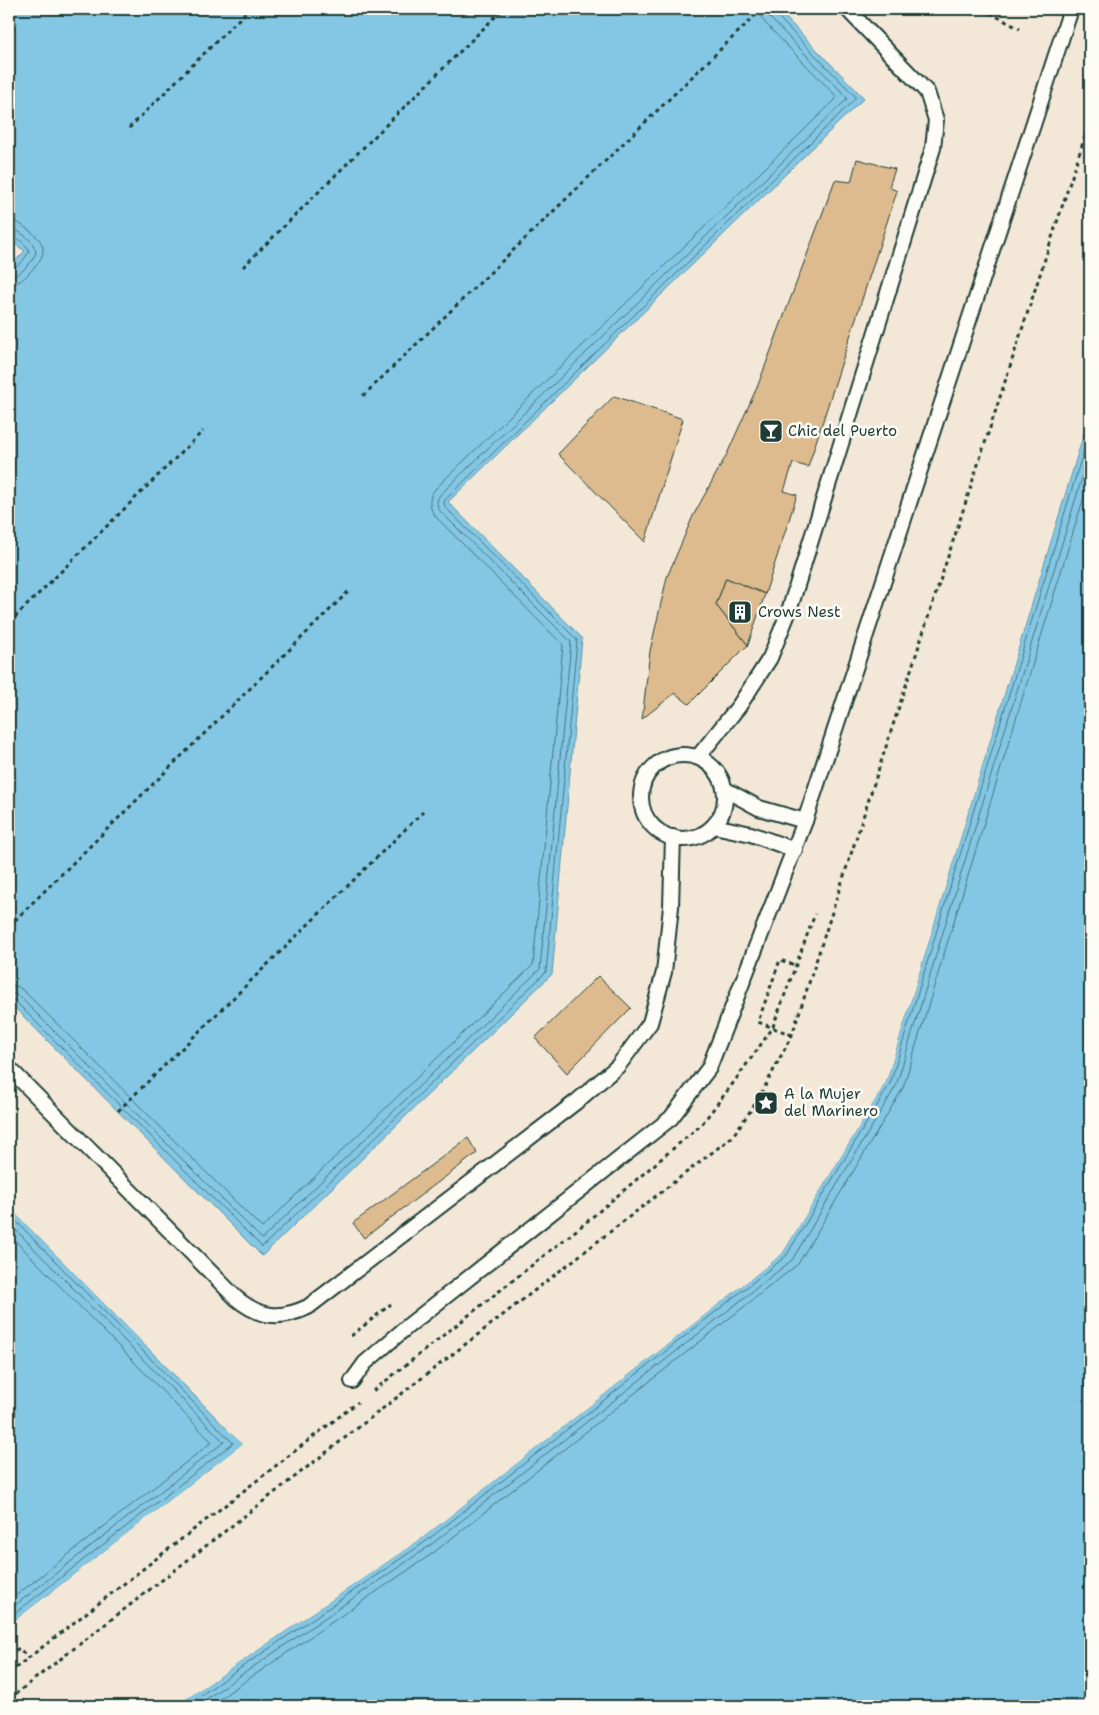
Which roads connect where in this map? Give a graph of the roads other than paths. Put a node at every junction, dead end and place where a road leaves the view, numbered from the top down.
1 (847, 9) edge
2 (1071, 9) edge
3 (698, 757) junction
4 (726, 790) junction
5 (805, 821) junction
6 (714, 826) junction
7 (672, 838) junction
8 (795, 850) junction
9 (9, 1068) edge
10 (352, 1381) dead end

1 - 3 lane
2 - 5 lane
3 - 4 lane
3 - 7 lane
4 - 5 lane
4 - 6 lane
5 - 8 lane
6 - 7 lane
6 - 8 lane
7 - 9 lane
8 - 10 lane

